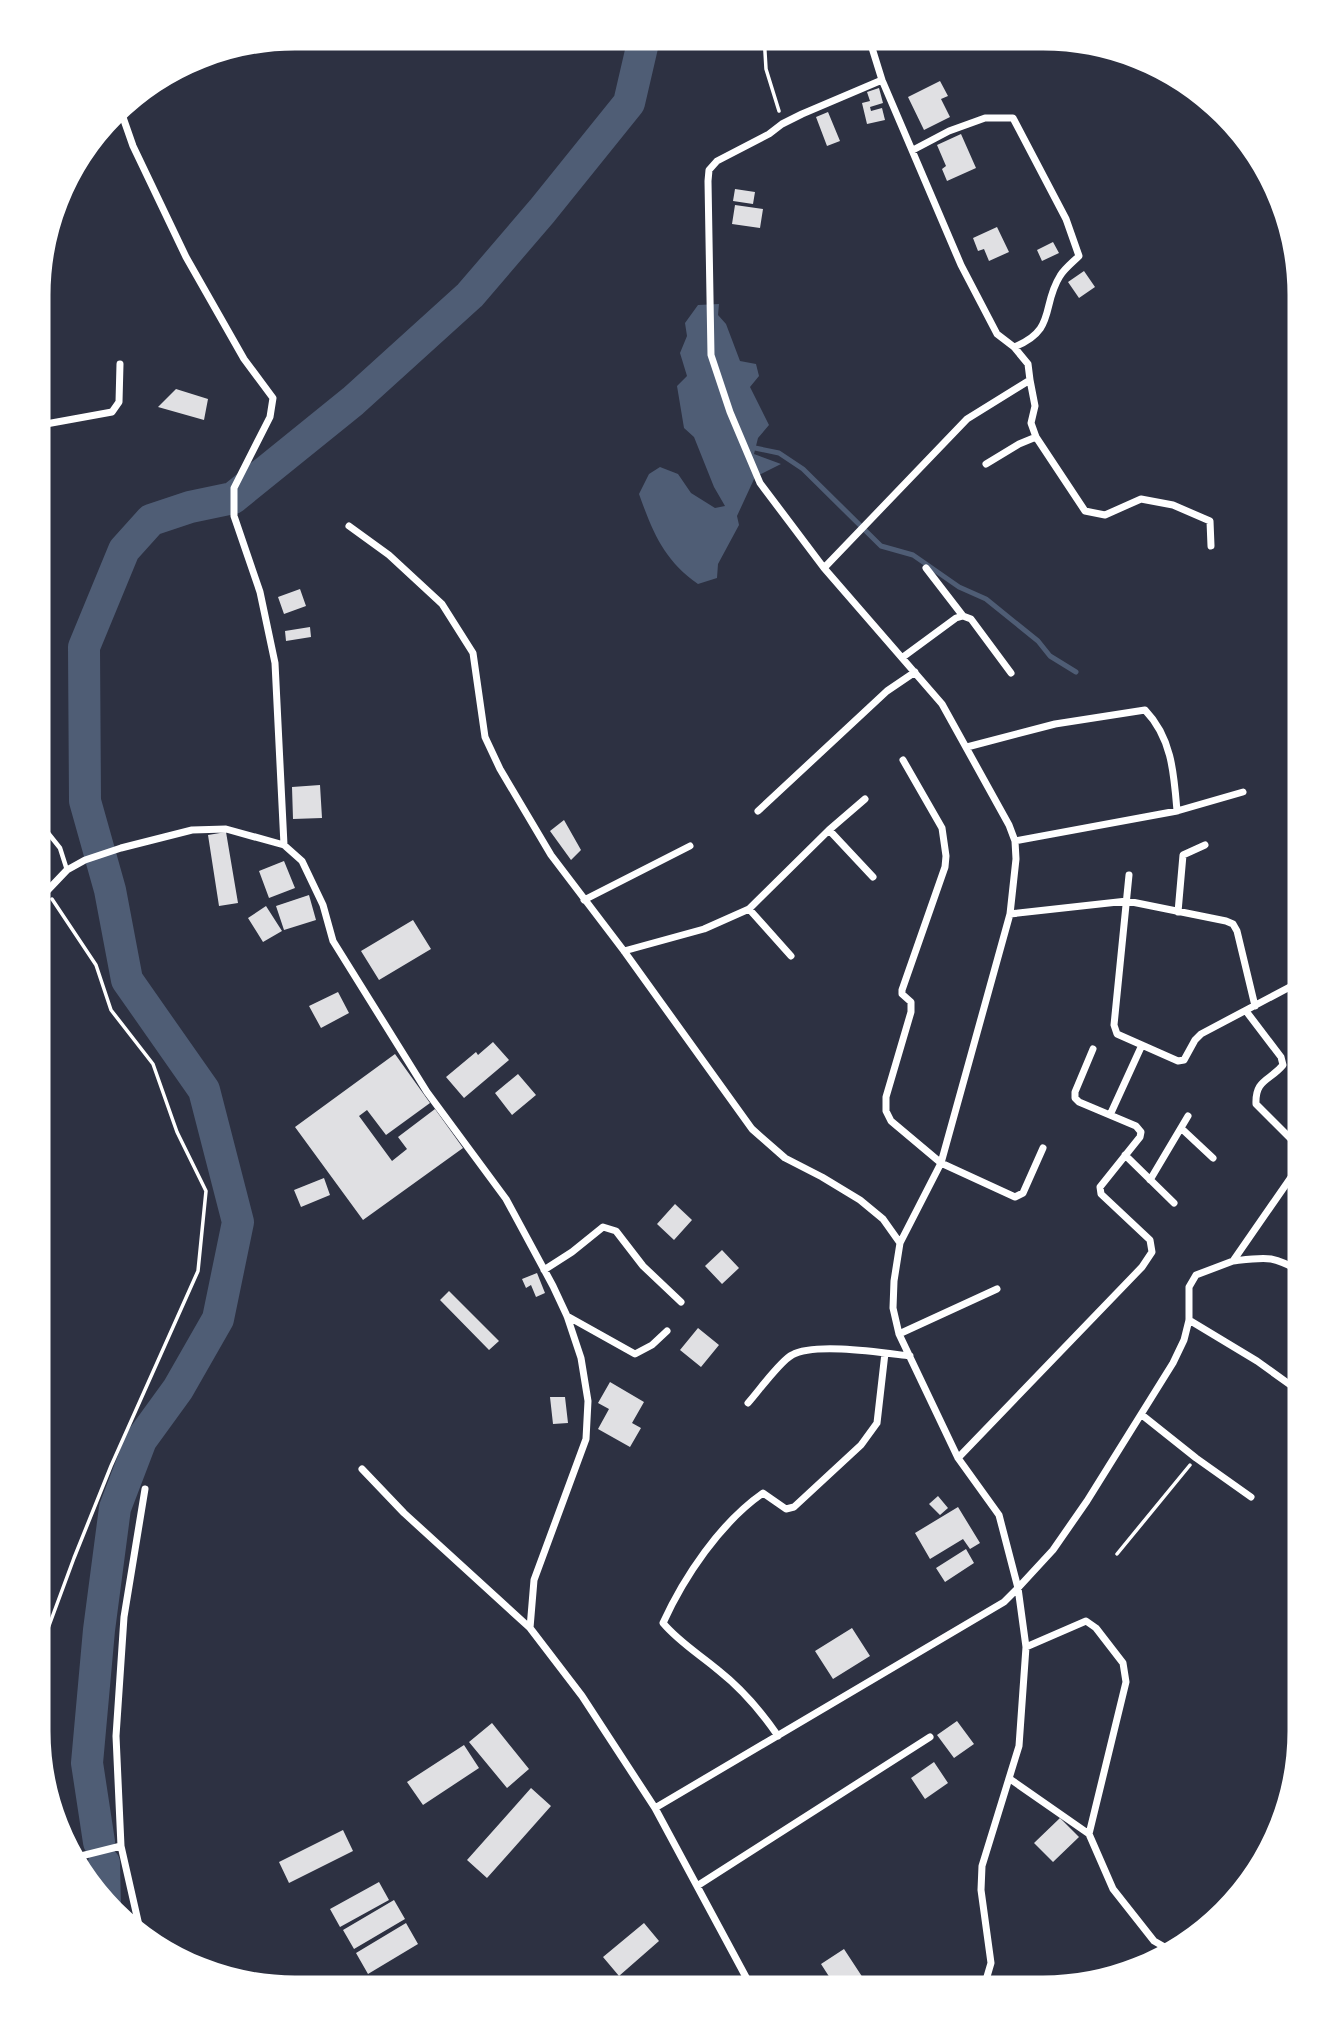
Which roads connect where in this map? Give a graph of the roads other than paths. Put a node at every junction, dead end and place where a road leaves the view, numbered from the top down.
1 (871, 46) edge
2 (882, 80) junction
3 (122, 114) edge
4 (913, 150) junction
5 (1014, 347) junction
6 (120, 364) dead end
7 (1030, 380) junction
8 (46, 424) edge
9 (1035, 437) junction
10 (986, 464) dead end
11 (349, 526) dead end
12 (1211, 546) dead end
13 (824, 568) junction
14 (926, 568) dead end
15 (963, 616) junction
16 (903, 657) junction
17 (915, 672) junction
18 (1011, 673) dead end
19 (967, 747) junction
20 (903, 760) dead end
21 (1243, 792) dead end
22 (865, 799) dead end
23 (758, 811) dead end
24 (1177, 811) junction
25 (46, 826) edge
26 (829, 830) junction
27 (1015, 841) junction
28 (284, 845) junction
29 (1205, 845) dead end
30 (690, 846) dead end
31 (67, 870) junction
32 (1129, 875) dead end
33 (873, 877) dead end
34 (46, 892) edge
35 (584, 900) junction
36 (1126, 901) junction
37 (749, 909) junction
38 (1178, 912) junction
39 (1010, 914) junction
40 (624, 951) junction
41 (791, 956) dead end
42 (1292, 986) edge
43 (1255, 1006) junction
44 (1246, 1011) junction
45 (1142, 1045) junction
46 (1093, 1049) dead end
47 (1110, 1115) junction
48 (1188, 1116) dead end
49 (1182, 1129) junction
50 (1292, 1139) edge
51 (1043, 1148) dead end
52 (1125, 1156) junction
53 (1213, 1158) dead end
54 (941, 1163) junction
55 (1150, 1180) junction
56 (1292, 1182) edge
57 (1174, 1203) dead end
58 (900, 1243) junction
59 (1233, 1261) junction
60 (1292, 1266) edge
61 (544, 1270) junction
62 (997, 1289) dead end
63 (681, 1302) dead end
64 (567, 1316) junction
65 (1189, 1320) junction
66 (667, 1331) dead end
67 (899, 1334) junction
68 (886, 1353) junction
69 (910, 1356) junction
70 (1292, 1386) edge
71 (748, 1403) dead end
72 (1142, 1415) junction
73 (958, 1458) junction
74 (362, 1469) dead end
75 (145, 1489) dead end
76 (1251, 1497) dead end
77 (1018, 1588) junction
78 (530, 1628) junction
79 (1026, 1647) junction
80 (778, 1736) junction
81 (930, 1737) dead end
82 (1010, 1779) junction
83 (655, 1808) junction
84 (1089, 1834) junction
85 (121, 1846) junction
86 (79, 1856) edge
87 (697, 1886) junction
88 (139, 1926) edge
89 (1166, 1948) edge
90 (748, 1980) edge
91 (986, 1980) edge

1 - 2 street
2 - 4 street
2 - 13 street
3 - 28 street
4 - 5 street
4 - 5 street
5 - 7 street
6 - 8 street
7 - 9 street
7 - 13 street
9 - 10 street
9 - 12 street
11 - 35 street
13 - 16 street
14 - 15 street
15 - 16 street
15 - 18 street
16 - 17 street
17 - 19 street
17 - 23 street
19 - 24 street
19 - 27 street
20 - 54 street
21 - 24 street
22 - 26 street
24 - 27 street
25 - 31 lane
26 - 33 street
26 - 37 street
27 - 39 street
28 - 31 street
28 - 61 street
29 - 38 street
30 - 35 street
31 - 34 street
32 - 36 street
35 - 40 street
36 - 38 street
36 - 39 street
36 - 45 street
37 - 40 street
37 - 41 street
38 - 43 street
39 - 54 street
40 - 58 street
42 - 43 street
43 - 44 street
44 - 45 street
44 - 50 street
45 - 47 street
46 - 47 street
47 - 52 street
48 - 49 street
49 - 53 street
49 - 55 street
51 - 54 street
52 - 55 street
52 - 73 street
54 - 58 street
55 - 57 street
56 - 59 street
58 - 67 street
59 - 60 street
59 - 65 street
61 - 63 street
61 - 64 street
62 - 67 street
64 - 66 street
64 - 78 street
65 - 70 street
65 - 72 street
67 - 69 street
68 - 69 street
68 - 71 street
68 - 80 street
69 - 73 street
72 - 76 street
72 - 77 street
73 - 77 street
74 - 78 street
75 - 85 street
77 - 79 street
77 - 80 street
78 - 83 street
79 - 82 street
79 - 84 street
80 - 83 street
81 - 87 street
82 - 84 street
82 - 91 street
83 - 87 street
84 - 89 street
85 - 86 street
85 - 88 street
87 - 90 street

